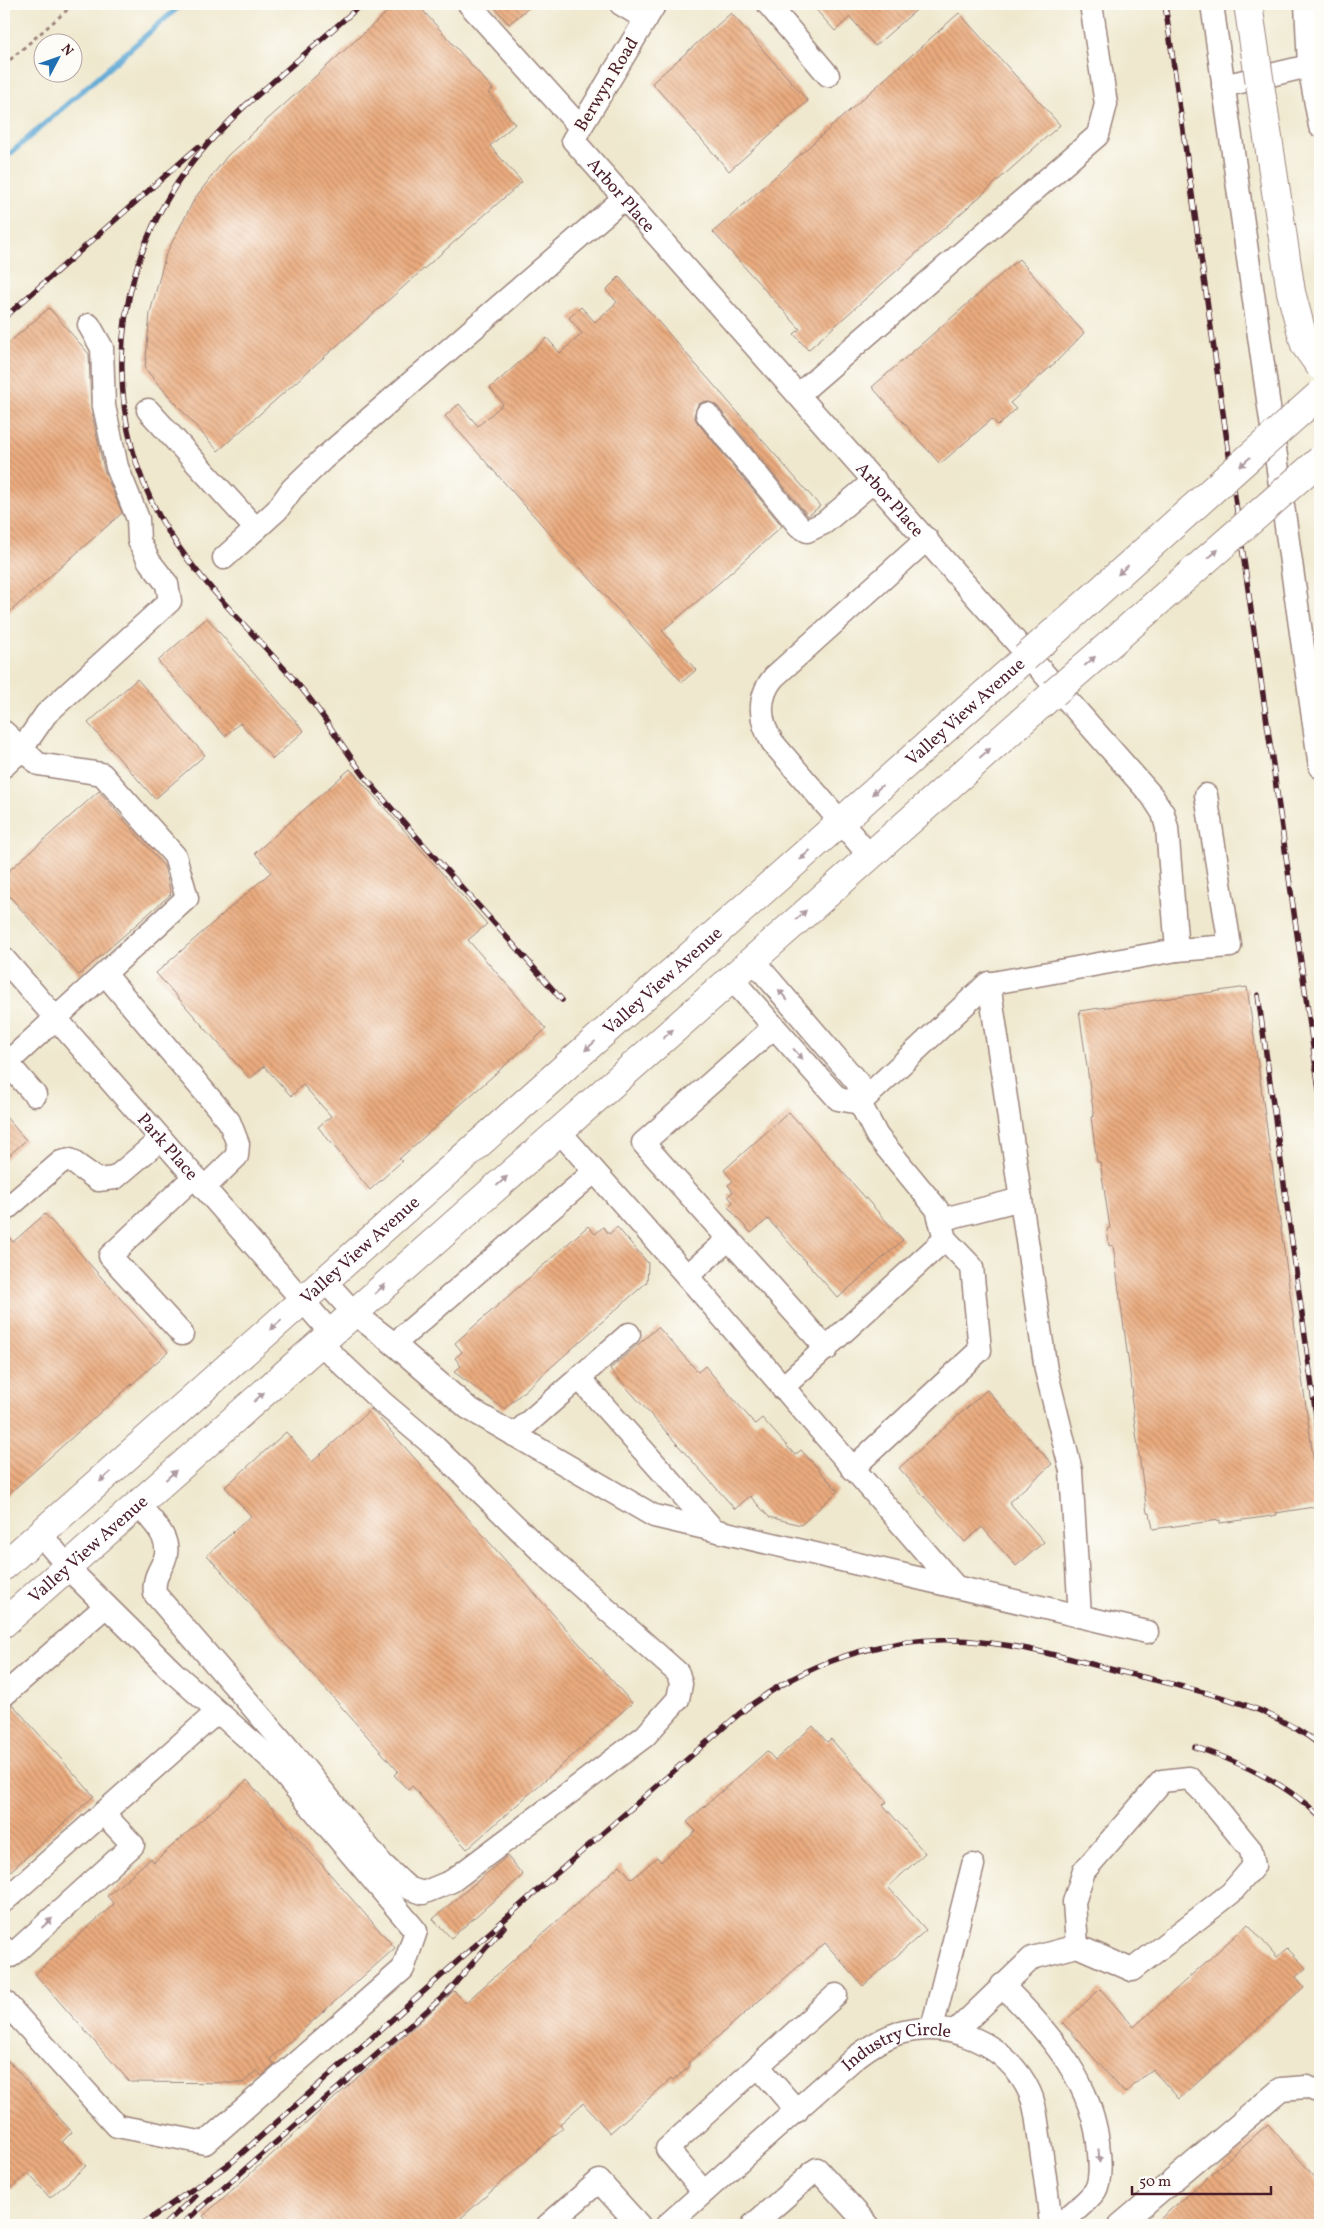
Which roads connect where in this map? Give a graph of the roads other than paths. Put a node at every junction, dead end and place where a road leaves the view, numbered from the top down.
1 (468, 4) edge
2 (621, 4) edge
3 (768, 4) edge
4 (1091, 4) edge
5 (1212, 4) edge
6 (1248, 4) edge
7 (1306, 4) edge
8 (650, 11) edge
9 (1309, 66) junction
10 (828, 75) dead end
11 (1224, 86) junction
12 (1320, 126) edge
13 (577, 133) junction
14 (624, 198) junction
15 (88, 325) dead end
16 (1320, 366) edge
17 (798, 394) junction
18 (1320, 394) edge
19 (148, 410) dead end
20 (707, 414) dead end
21 (1320, 460) edge
22 (875, 480) junction
23 (256, 529) junction
24 (927, 539) junction
25 (224, 558) dead end
26 (4, 732) edge
27 (21, 750) junction
28 (4, 766) edge
29 (1320, 767) edge
30 (1206, 795) dead end
31 (841, 822) junction
32 (869, 855) junction
33 (1176, 950) junction
34 (4, 959) edge
35 (752, 959) junction
36 (105, 974) junction
37 (731, 978) junction
38 (989, 983) junction
39 (56, 1020) junction
40 (774, 1027) junction
41 (5, 1061) edge
42 (35, 1095) dead end
43 (860, 1103) junction
44 (559, 1131) junction
45 (161, 1139) junction
46 (594, 1172) junction
47 (199, 1183) junction
48 (1021, 1199) junction
49 (4, 1211) edge
50 (942, 1229) junction
51 (729, 1239) junction
52 (688, 1276) junction
53 (325, 1281) junction
54 (303, 1301) junction
55 (354, 1313) junction
56 (182, 1334) dead end
57 (629, 1334) dead end
58 (325, 1338) junction
59 (394, 1344) junction
60 (827, 1349) junction
61 (578, 1378) junction
62 (782, 1388) junction
63 (514, 1435) junction
64 (852, 1469) junction
65 (138, 1504) junction
66 (713, 1529) junction
67 (40, 1534) junction
68 (4, 1566) edge
69 (68, 1567) junction
70 (954, 1585) junction
71 (106, 1606) junction
72 (1080, 1616) junction
73 (4, 1623) edge
74 (1147, 1632) dead end
75 (4, 1695) edge
76 (217, 1712) junction
77 (103, 1813) junction
78 (973, 1865) dead end
79 (4, 1901) edge
80 (1077, 1946) junction
81 (7, 1952) edge
82 (1002, 1984) junction
83 (836, 1995) dead end
84 (4, 2001) edge
85 (932, 2028) junction
86 (955, 2032) junction
87 (758, 2066) junction
88 (1320, 2092) edge
89 (797, 2111) junction
90 (704, 2192) junction
91 (548, 2225) edge
92 (638, 2225) edge
93 (667, 2225) edge
94 (753, 2225) edge
95 (868, 2225) edge
96 (1051, 2225) edge
97 (1059, 2225) edge
98 (1120, 2225) edge

1 - 13 street, Arbor Place
2 - 8 street
3 - 10 street
4 - 17 street
5 - 11 street
6 - 16 main road, bridge
7 - 9 street
8 - 13 street, Berwyn Road
9 - 11 street
9 - 12 street
11 - 29 street
13 - 14 street, Arbor Place
14 - 17 street, Arbor Place
14 - 23 street
15 - 27 street
17 - 22 street, Arbor Place
18 -> 31 main road, Valley View Avenue, bridge
19 - 23 street
20 - 22 street
32 -> 21 main road, Valley View Avenue, bridge
22 - 24 street, Arbor Place
23 - 25 street
24 - 31 street, Arbor Place
24 - 33 street
26 - 27 street
27 - 28 street
27 - 36 street
30 - 33 street
31 - 32 street, Arbor Place
31 -> 53 main road, Valley View Avenue
35 -> 32 main road, Valley View Avenue
33 - 38 street
34 - 39 street, Park Place
35 - 37 main road, Valley View Avenue
43 -> 35 street
36 - 39 street
36 - 47 street
37 - 40 street
44 -> 37 main road, Valley View Avenue
38 - 43 street
38 - 48 street
39 - 41 street
39 - 45 street, Park Place
40 -> 43 street
40 - 51 street
41 - 42 street
43 - 50 street
44 - 46 street
55 -> 44 main road, Valley View Avenue
45 - 47 street, Park Place
45 - 49 street
46 - 52 street
46 - 59 street
47 - 54 street, Park Place
47 - 56 street
48 - 50 street
48 - 72 street
50 - 60 street
50 - 64 street
51 - 52 street
51 - 60 street
52 - 62 street
53 - 54 main road, Valley View Avenue
53 - 55 street
54 - 58 street, Park Place
54 -> 67 main road, Valley View Avenue
55 - 58 main road, Valley View Avenue
55 - 59 street
57 - 61 street
65 -> 58 main road, Valley View Avenue
58 - 65 street, Park Place
59 - 63 street
60 - 62 street
61 - 63 street
61 - 66 street
62 - 64 street
63 - 66 street
64 - 70 street
65 - 69 main road, Valley View Avenue
66 - 70 street
67 - 68 main road, Valley View Avenue
67 - 69 street
69 - 71 street
69 - 73 main road, Valley View Avenue
70 - 72 street
71 - 75 street
71 - 76 street
72 - 74 street
76 - 77 street
76 - 84 street
77 - 79 street
81 -> 77 street
78 - 85 street
80 - 80 street
80 - 82 street
82 - 86 street
82 -> 97 street
83 - 87 street
85 - 86 street, Industry Circle
85 - 89 street, Industry Circle
86 - 96 street, Industry Circle
87 - 89 street
87 - 90 street
88 - 98 street
89 - 90 street, Industry Circle
90 - 93 street, Industry Circle
91 - 92 street
94 - 95 street

